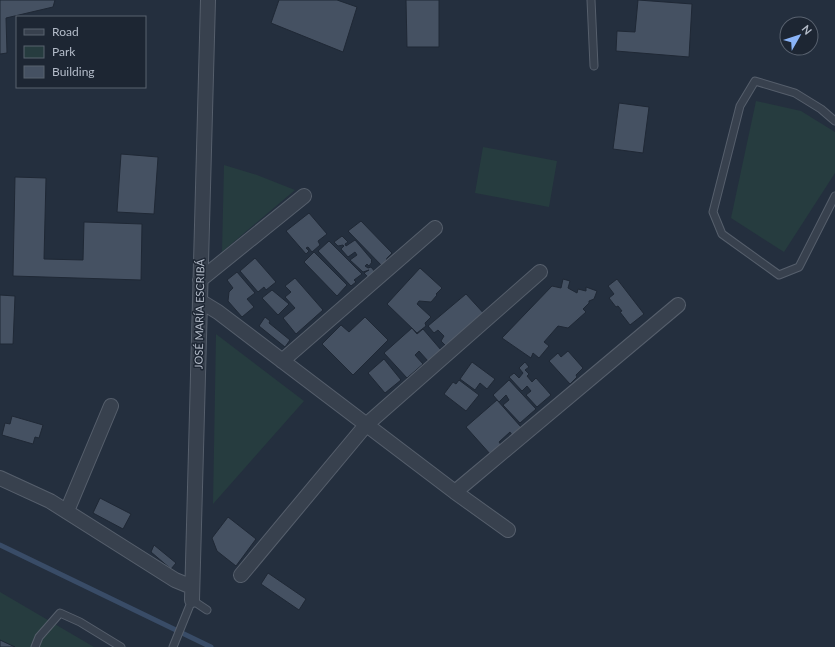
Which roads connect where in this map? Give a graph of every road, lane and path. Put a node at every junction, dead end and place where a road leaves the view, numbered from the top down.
1 (208, 0) edge
2 (591, 0) edge
3 (594, 66) dead end
4 (835, 121) edge
5 (304, 196) dead end
6 (835, 196) edge
7 (435, 228) dead end
8 (540, 272) dead end
9 (200, 280) junction
10 (200, 301) junction
11 (678, 305) dead end
12 (282, 361) junction
13 (111, 406) dead end
14 (366, 425) junction
15 (0, 478) edge
16 (455, 492) junction
17 (67, 511) junction
18 (508, 530) dead end
19 (241, 575) dead end
20 (192, 594) junction
21 (207, 610) dead end
22 (35, 647) edge
23 (121, 647) edge
24 (173, 647) edge

1 - 9 street, JOSÉ MARÍA ESCRIBÁ
2 - 3 lane
4 - 6 lane
5 - 9 street
7 - 12 street
8 - 14 street
9 - 10 street, JOSÉ MARÍA ESCRIBÁ
10 - 12 street
10 - 20 street, JOSÉ MARÍA ESCRIBÁ
11 - 16 street
12 - 14 street
13 - 17 street
14 - 16 street
14 - 19 street
15 - 17 street
16 - 18 street
17 - 20 street
20 - 21 lane
20 - 24 lane, JOSÉ MARÍA ESCRIBÁ
22 - 23 lane

